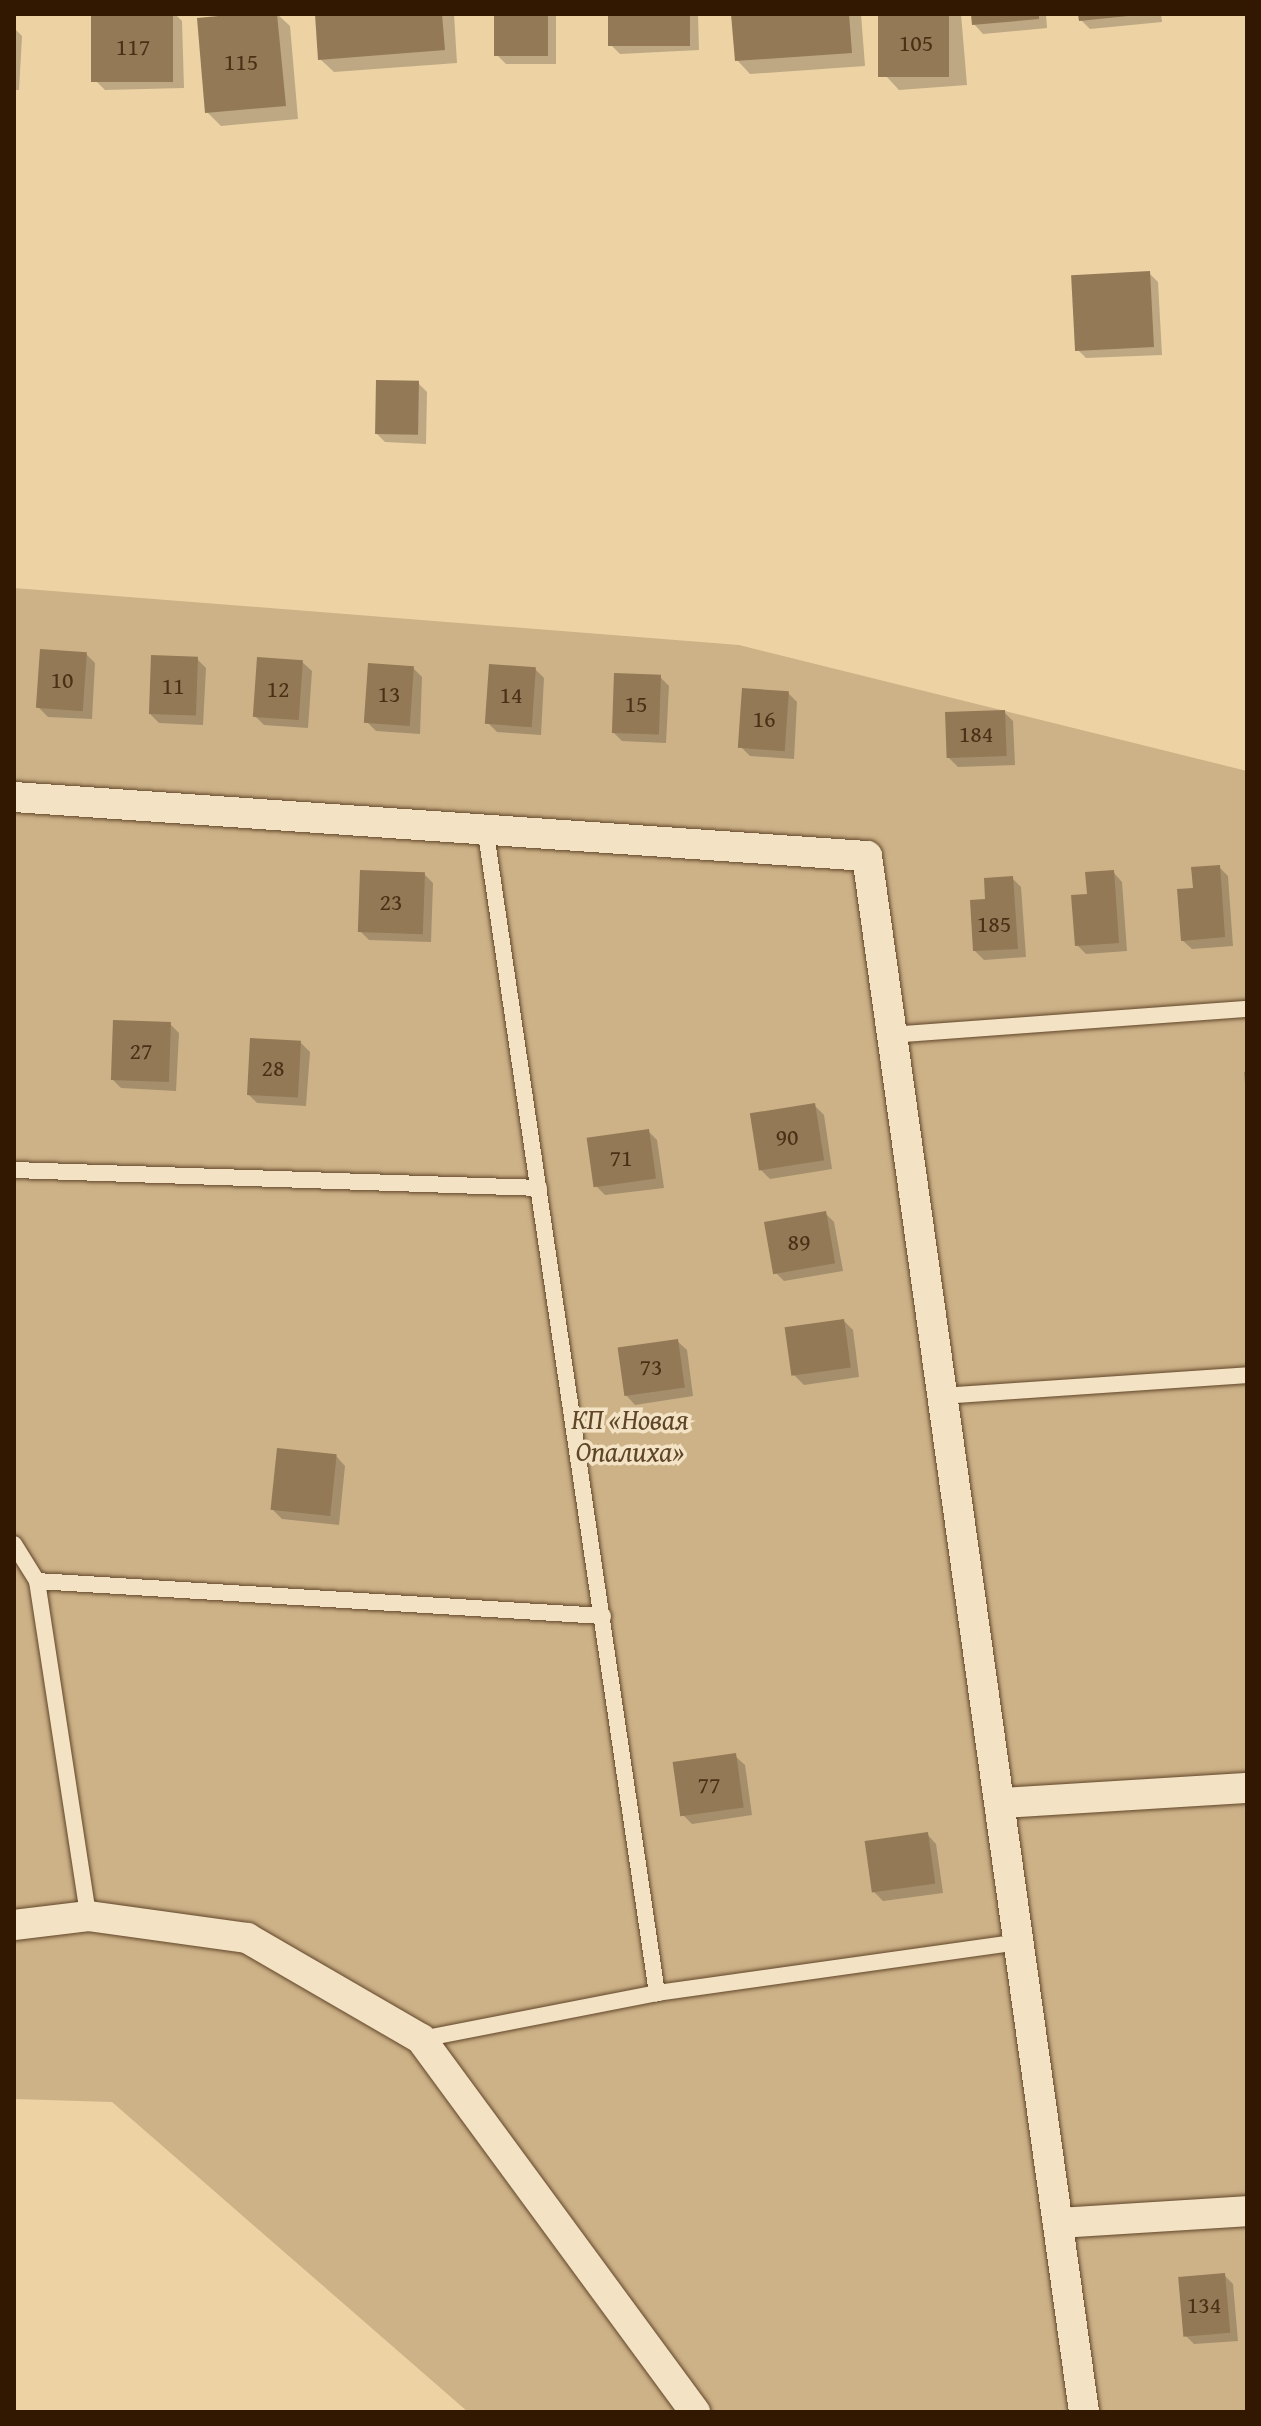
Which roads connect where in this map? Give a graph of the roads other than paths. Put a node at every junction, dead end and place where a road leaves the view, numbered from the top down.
1 (14, 797) edge
2 (485, 827) junction
3 (1247, 1009) edge
4 (891, 1035) junction
5 (14, 1170) edge
6 (539, 1188) junction
7 (1247, 1375) edge
8 (942, 1396) junction
9 (14, 1544) edge
10 (37, 1581) junction
11 (603, 1616) junction
12 (1247, 1788) edge
13 (1001, 1803) junction
14 (88, 1916) junction
15 (14, 1925) edge
16 (1019, 1942) junction
17 (657, 1993) junction
18 (421, 2039) junction
19 (1247, 2211) edge
20 (1058, 2223) junction
21 (695, 2412) edge
22 (1084, 2412) edge

1 - 2 street
2 - 4 street
2 - 6 lane
3 - 4 lane
4 - 8 street
5 - 6 lane
6 - 11 lane
7 - 8 lane
8 - 13 street
9 - 10 lane
10 - 11 lane
10 - 14 lane
11 - 17 lane
12 - 13 street
13 - 16 street
14 - 15 street
14 - 18 street
16 - 17 lane
16 - 20 street
17 - 18 lane
18 - 21 street
19 - 20 street
20 - 22 street

